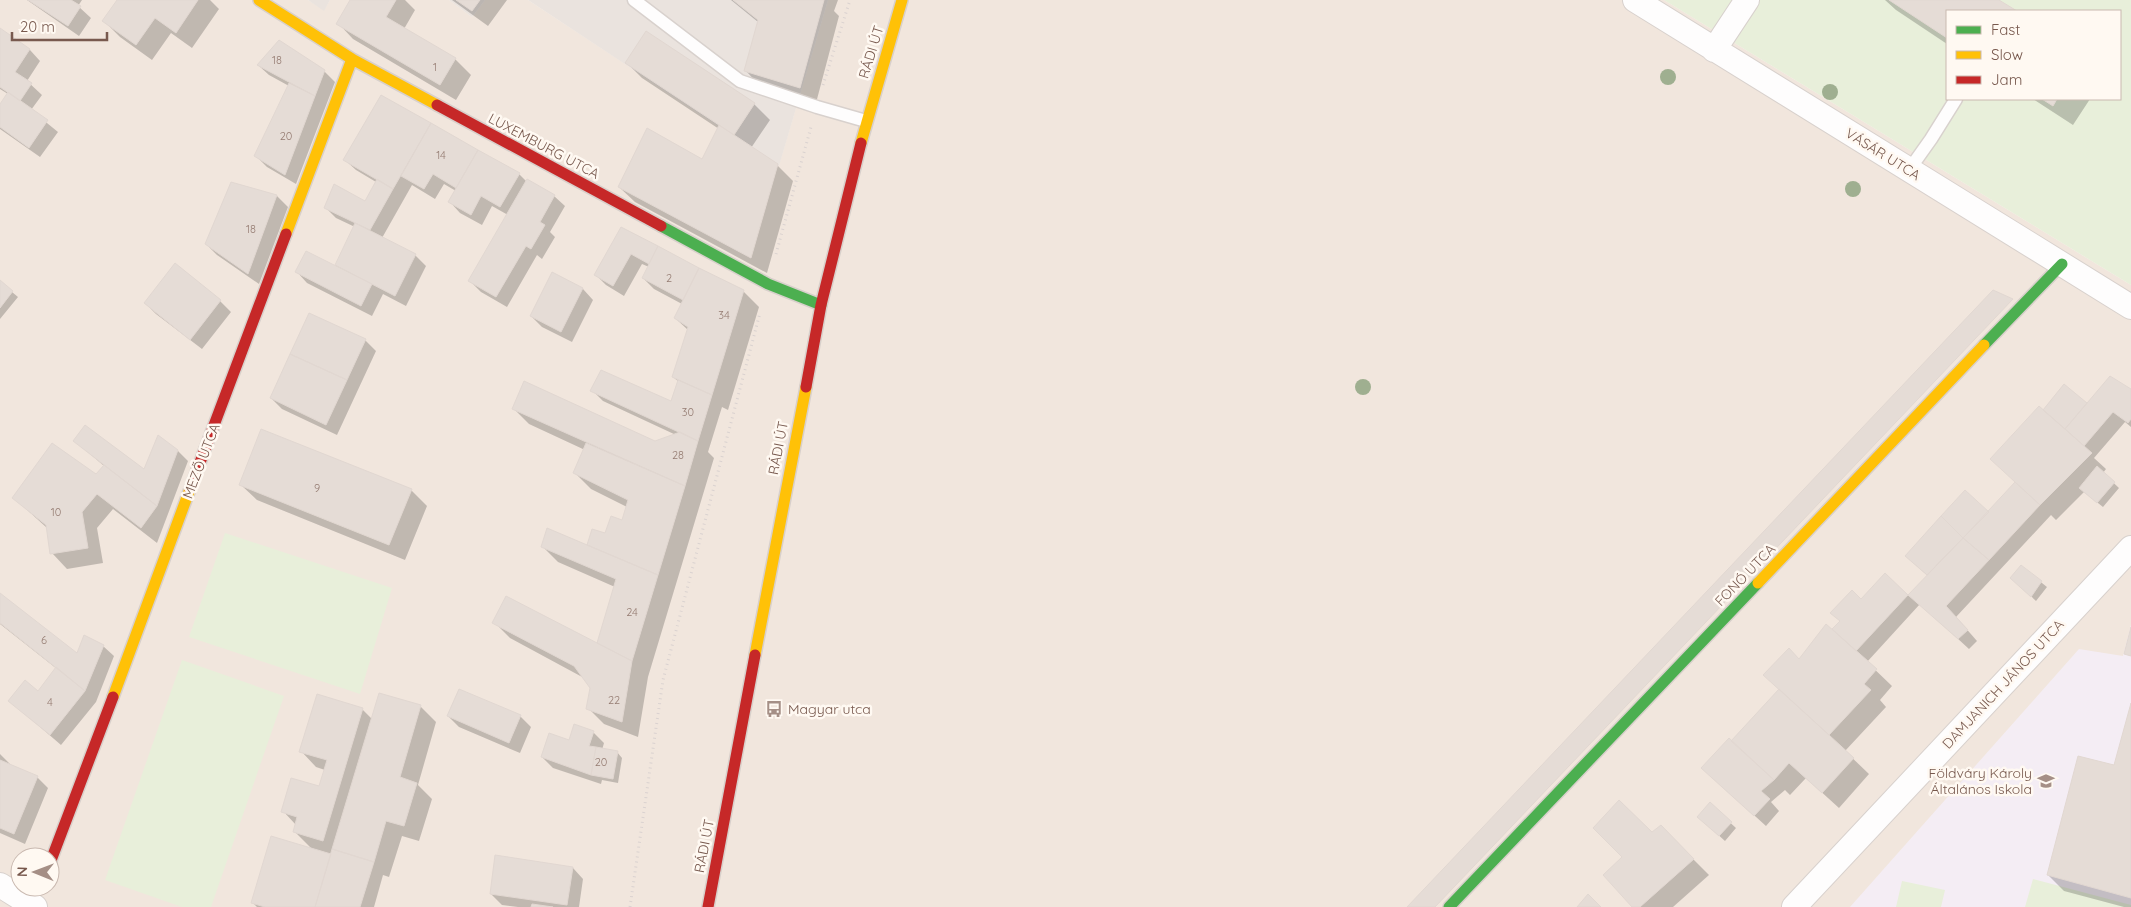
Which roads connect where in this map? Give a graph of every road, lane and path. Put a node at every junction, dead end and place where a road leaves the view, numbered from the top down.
1 (260, 0) edge
2 (634, 0) edge
3 (850, 0) edge
4 (902, 0) edge
5 (1635, 0) edge
6 (1747, 0) edge
7 (1714, 50) junction
8 (352, 59) junction
9 (1955, 100) edge
10 (817, 108) junction
11 (866, 121) junction
12 (1909, 170) junction
13 (2062, 264) junction
14 (768, 284) junction
15 (821, 304) junction
16 (2131, 307) edge
17 (2131, 548) edge
18 (56, 847) edge
19 (0, 885) edge
20 (34, 907) edge
21 (630, 907) edge
22 (708, 907) edge
23 (1449, 907) edge
24 (1794, 907) edge

1 - 8 street, LUXEMBURG UTCA
2 - 10 lane
3 - 10 path
4 - 11 street, RÁDI ÚT
5 - 7 street, VÁSÁR UTCA
6 - 7 street
7 - 12 street, VÁSÁR UTCA
8 - 14 street, LUXEMBURG UTCA
8 - 18 street, MEZŐ UTCA
9 - 12 lane
10 - 11 lane
10 - 14 path
11 - 15 street, RÁDI ÚT
12 - 13 street, VÁSÁR UTCA
13 - 16 street, VÁSÁR UTCA
13 - 23 street, FONÓ UTCA
14 - 15 street, LUXEMBURG UTCA
14 - 21 path
15 - 22 street, RÁDI ÚT
17 - 24 street, DAMJANICH JÁNOS UTCA
19 - 20 street

